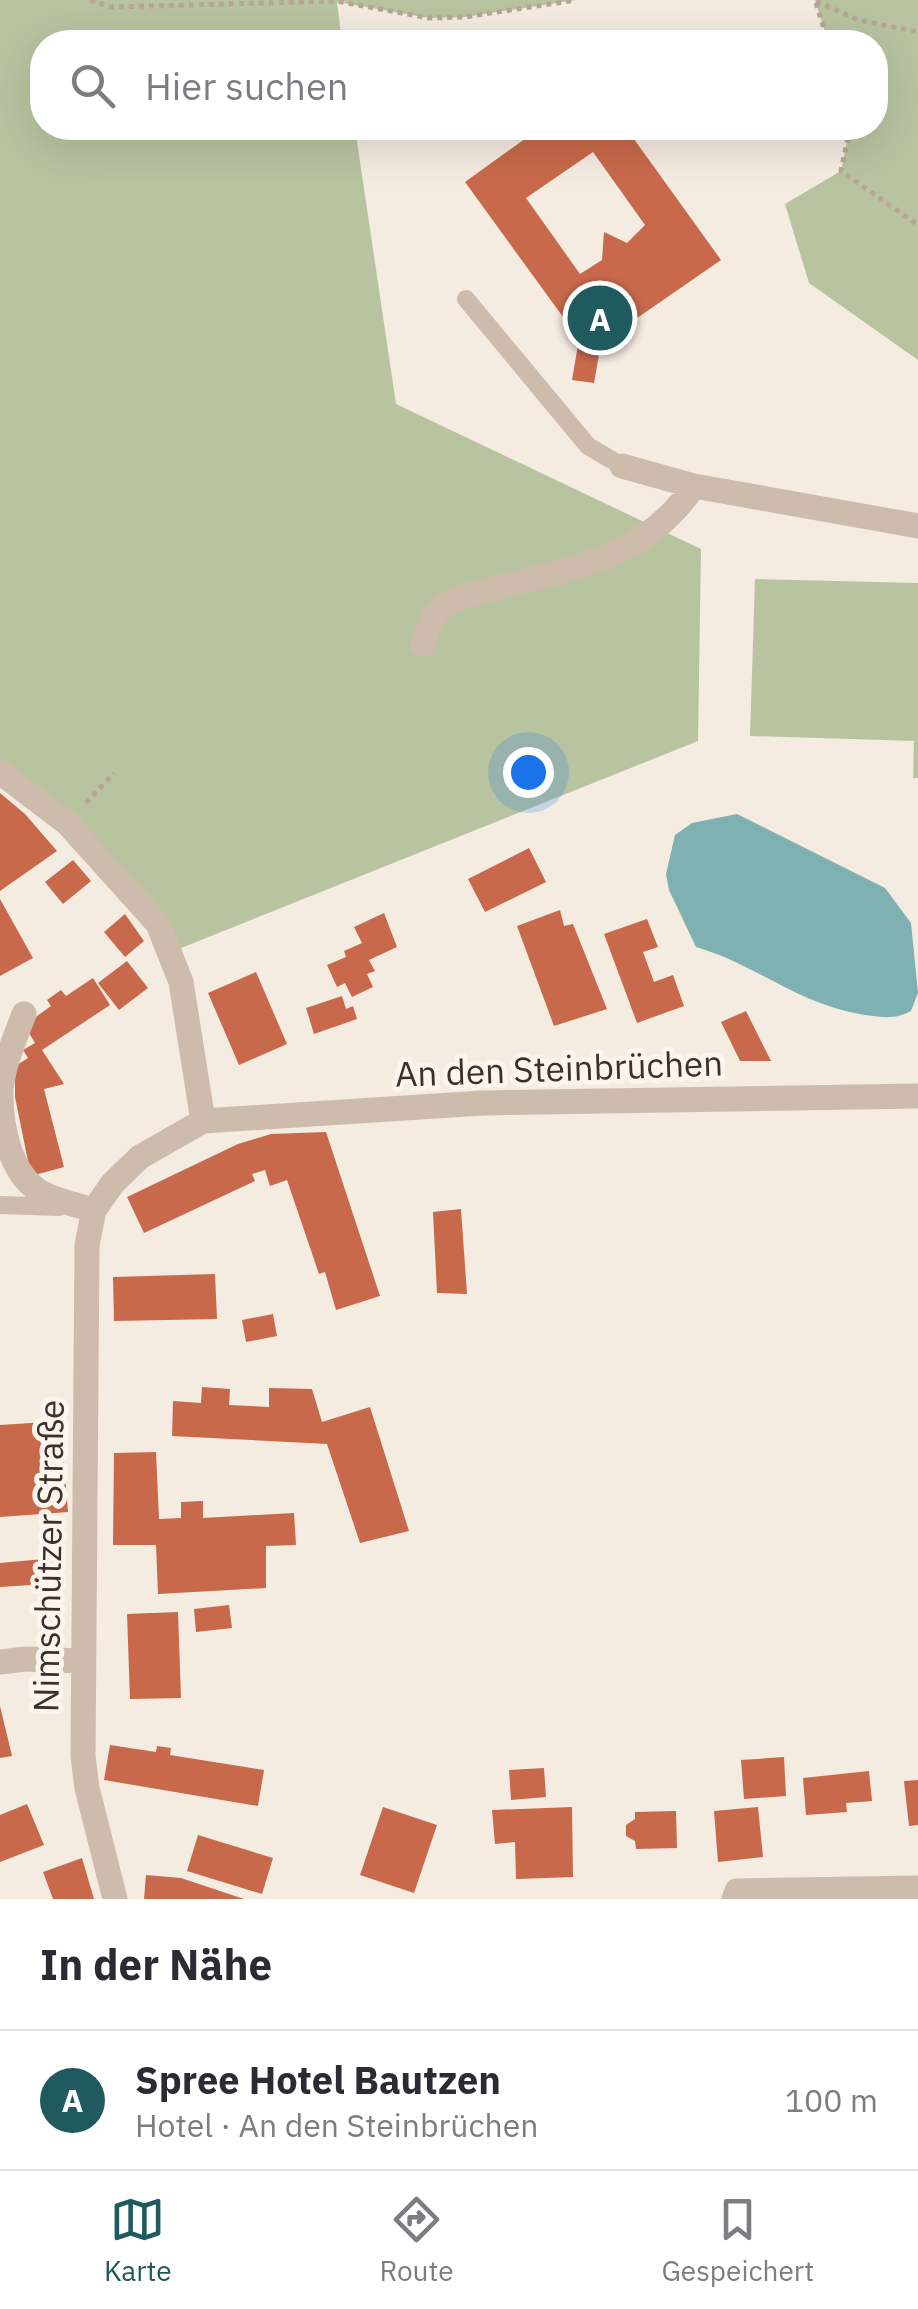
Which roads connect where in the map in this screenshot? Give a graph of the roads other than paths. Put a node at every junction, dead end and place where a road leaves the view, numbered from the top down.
1 (466, 299) dead end
2 (622, 466) joint
3 (694, 486) junction
4 (918, 526) edge
5 (423, 644) dead end
6 (0, 772) edge
7 (24, 1014) dead end
8 (918, 1096) edge
9 (203, 1122) junction
10 (0, 1205) edge
11 (94, 1210) junction
12 (83, 1661) junction
13 (0, 1662) edge
14 (918, 1888) edge
15 (116, 1899) edge
16 (734, 1899) edge

1 - 2 lane
2 - 3 street
3 - 4 street
3 - 5 street
6 - 9 street
7 - 11 street
8 - 9 street, An den Steinbrüchen
9 - 11 street
10 - 11 lane
11 - 12 street, Nimschützer Straße
12 - 13 street
12 - 15 street, Nimschützer Straße
14 - 16 street

